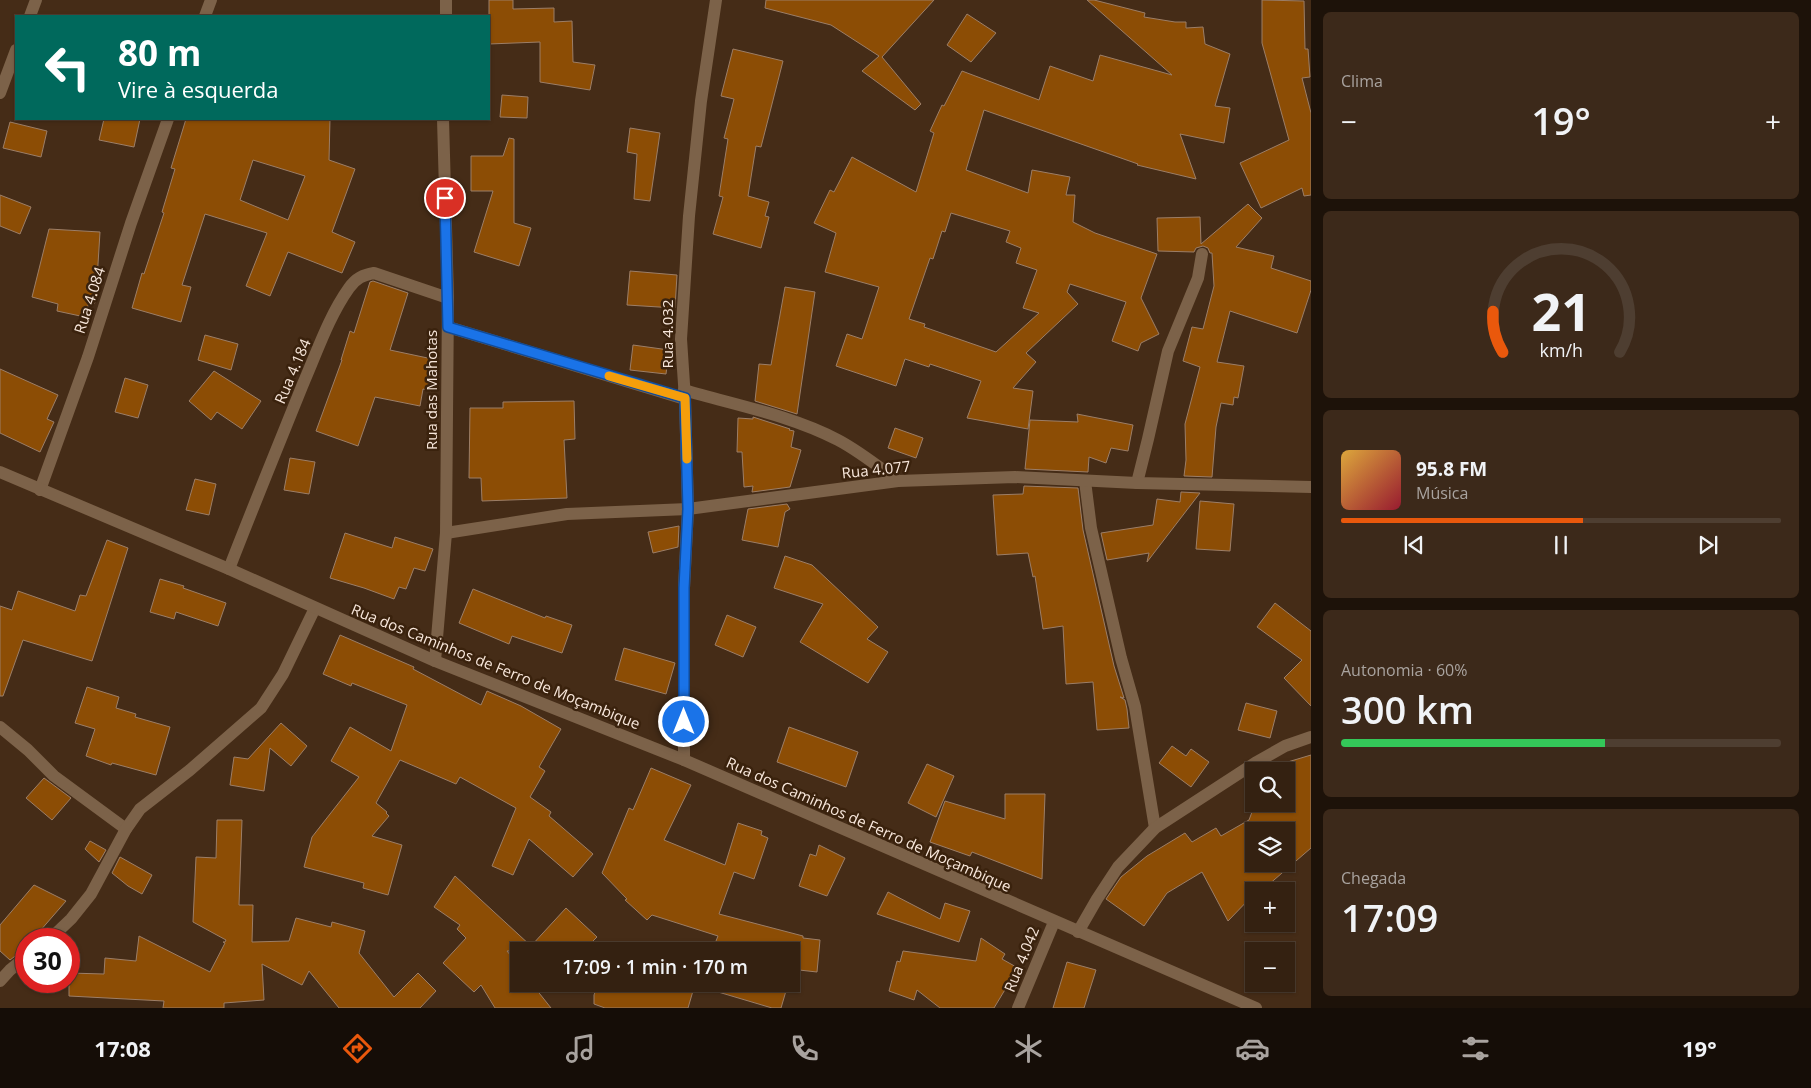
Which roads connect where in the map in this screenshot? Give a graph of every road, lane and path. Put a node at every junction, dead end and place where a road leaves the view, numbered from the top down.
1 (36, 0) edge
2 (211, 0) edge
3 (446, 0) edge
4 (716, 0) edge
5 (30, 15) edge
6 (205, 15) edge
7 (446, 15) edge
8 (15, 53) edge
9 (0, 94) edge
10 (168, 120) edge
11 (443, 120) edge
12 (1202, 254) dead end
13 (448, 298) junction
14 (448, 327) junction
15 (684, 394) junction
16 (0, 472) edge
17 (1086, 481) junction
18 (898, 482) junction
19 (1136, 483) junction
20 (1311, 486) edge
21 (40, 490) junction
22 (688, 509) junction
23 (446, 533) junction
24 (229, 569) junction
25 (315, 608) junction
26 (435, 661) junction
27 (0, 727) edge
28 (1311, 736) edge
29 (684, 760) junction
30 (1155, 828) junction
31 (126, 829) junction
32 (1054, 922) junction
33 (62, 928) edge
34 (1078, 932) junction
35 (15, 966) edge
36 (0, 981) edge
37 (1018, 1008) edge
38 (1256, 1008) edge

1 - 5 street
2 - 6 street
3 - 7 street
4 - 15 street, Rua 4.032
8 - 9 street
10 - 21 street, Rua 4.084
11 - 13 street, Rua das Mahotas
12 - 19 street
13 - 14 street, Rua das Mahotas
13 - 24 street, Rua 4.184
14 - 15 street
14 - 23 street, Rua das Mahotas
15 - 18 street
15 - 22 street, Rua 4.032
16 - 21 street, Rua dos Caminhos de Ferro de Moçambique
17 - 18 street, Rua 4.077
17 - 19 street, Rua 4.077
17 - 30 street
18 - 22 street, Rua 4.077
19 - 20 street, Rua 4.077
21 - 24 street, Rua dos Caminhos de Ferro de Moçambique
22 - 23 street, Rua 4.077
22 - 29 street, Rua 4.032
23 - 26 street, Rua das Mahotas
24 - 25 street, Rua dos Caminhos de Ferro de Moçambique
25 - 26 street, Rua dos Caminhos de Ferro de Moçambique
25 - 31 street
26 - 29 street, Rua dos Caminhos de Ferro de Moçambique
27 - 31 street
28 - 30 street
29 - 32 street, Rua dos Caminhos de Ferro de Moçambique
30 - 34 street
31 - 33 street
32 - 34 street, Rua dos Caminhos de Ferro de Moçambique
32 - 37 street, Rua 4.042
34 - 38 street, Rua dos Caminhos de Ferro de Moçambique
35 - 36 street

